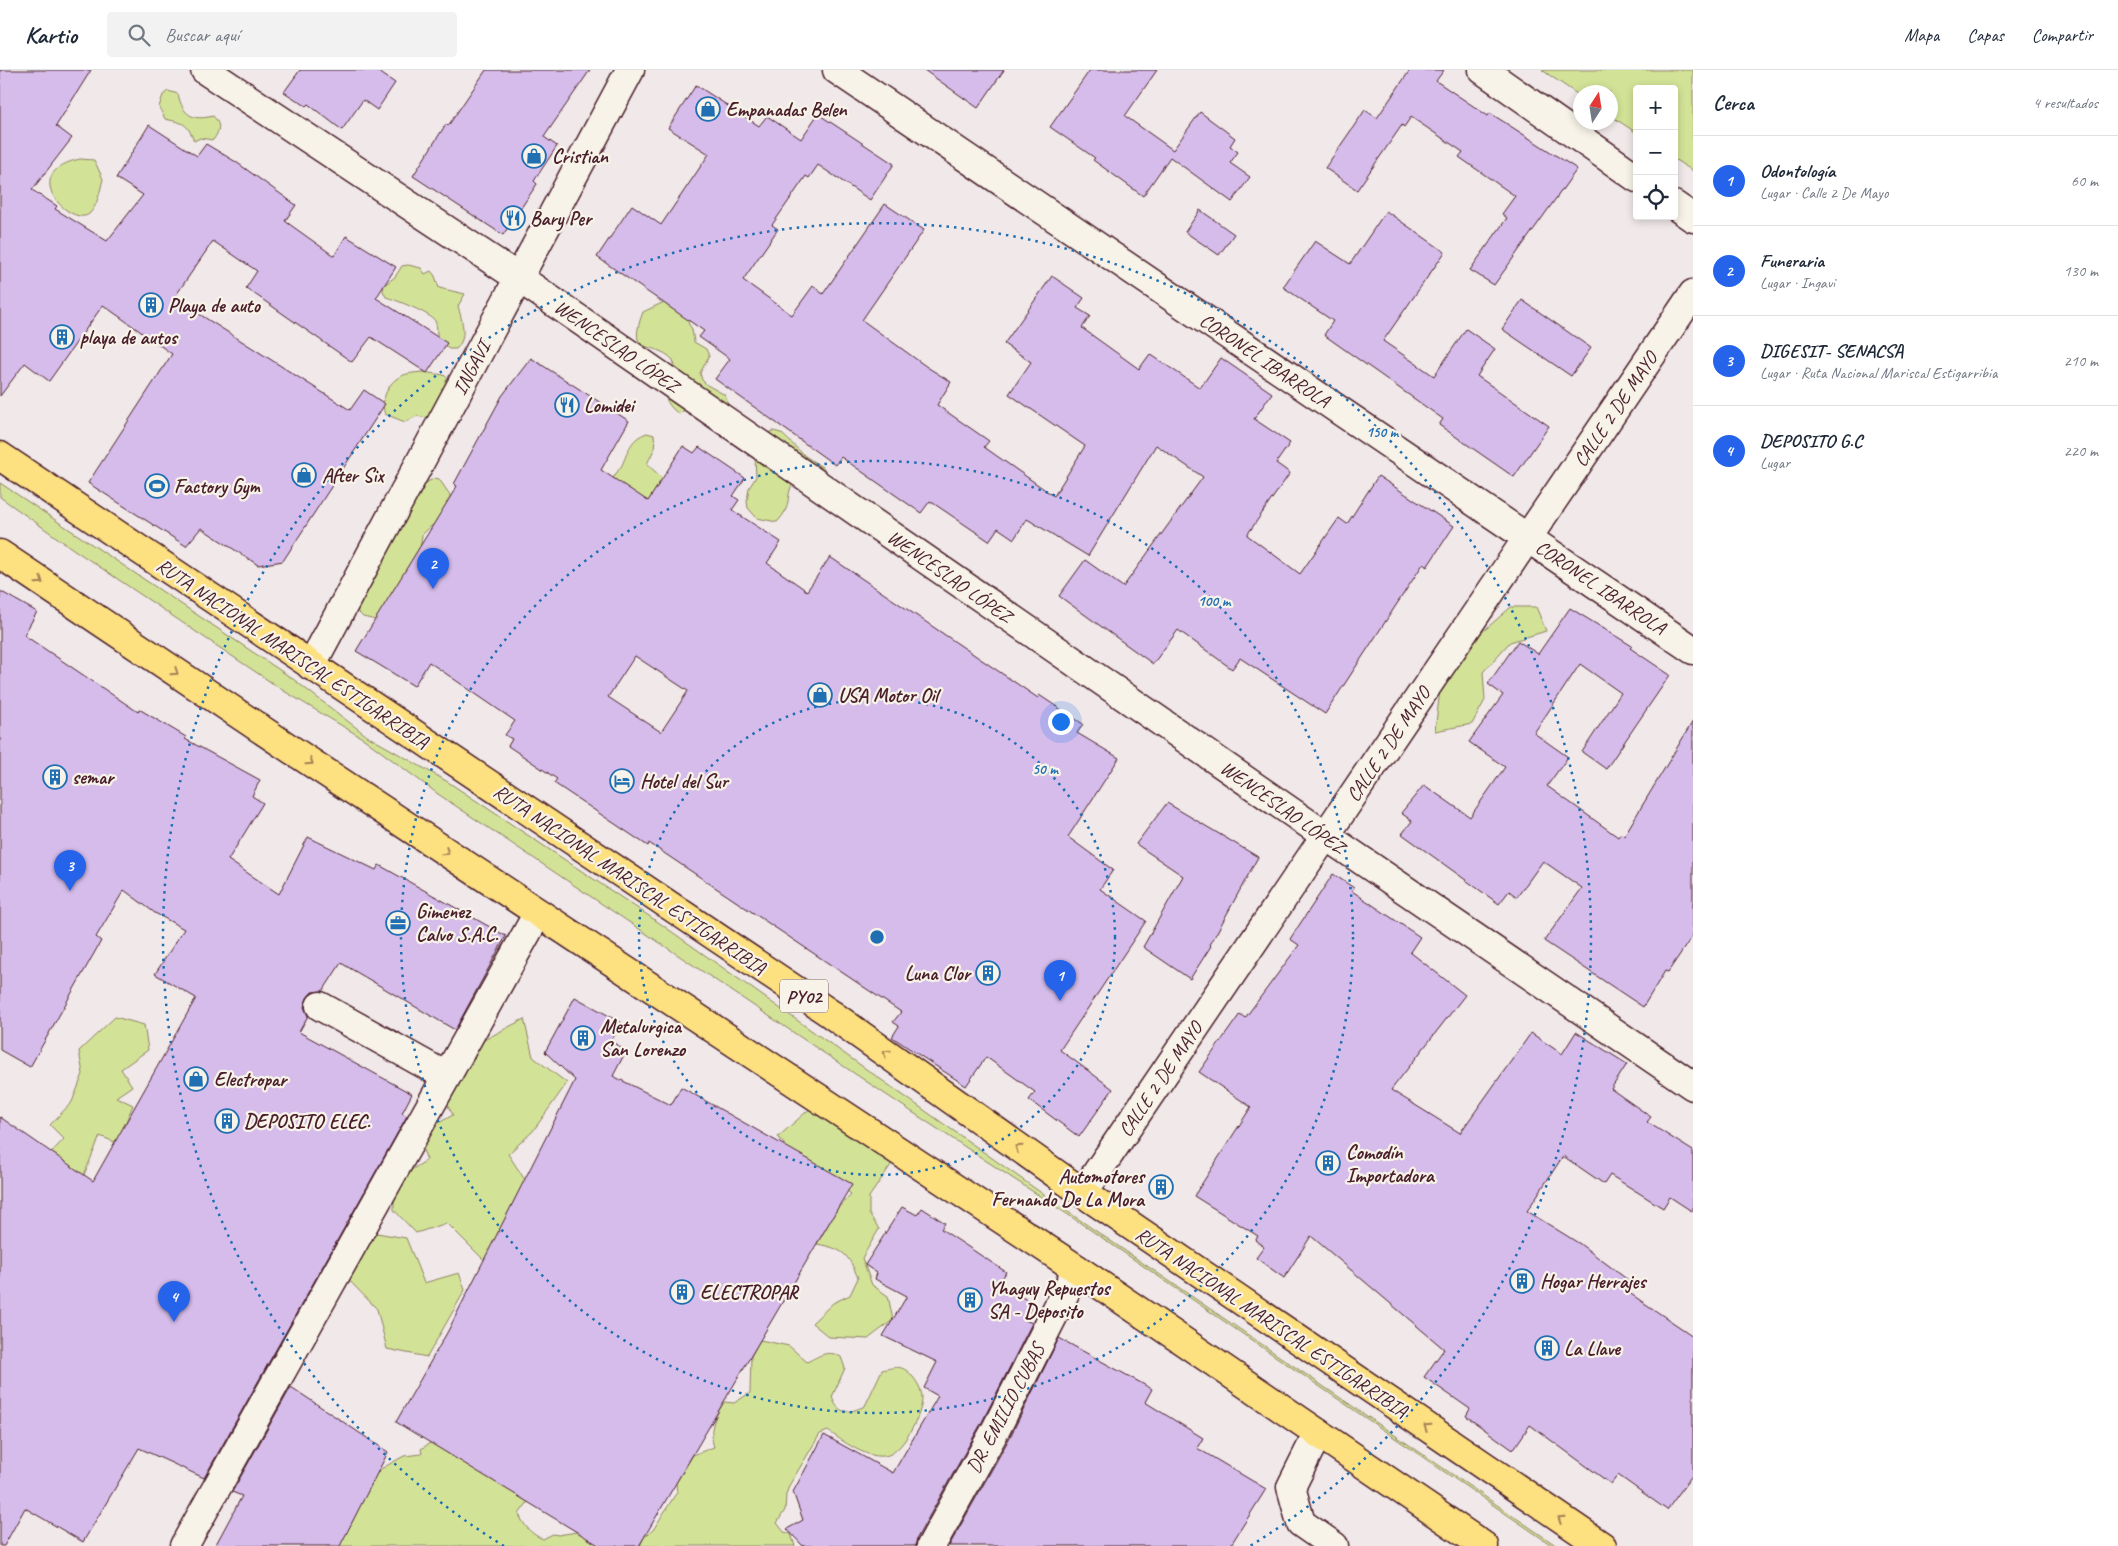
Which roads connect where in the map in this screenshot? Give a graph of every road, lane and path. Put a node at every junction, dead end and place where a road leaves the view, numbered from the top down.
1 (205, 70) edge
2 (630, 70) edge
3 (837, 70) edge
4 (1483, 70) edge
5 (1633, 175) edge
6 (1678, 208) edge
7 (1693, 218) edge
8 (519, 278) junction
9 (1693, 294) edge
10 (0, 456) edge
11 (1528, 538) junction
12 (0, 554) edge
13 (1693, 650) edge
14 (311, 666) junction
15 (1326, 836) junction
16 (538, 913) junction
17 (320, 1006) dead end
18 (446, 1076) junction
19 (1693, 1086) edge
20 (1082, 1193) junction
21 (1077, 1268) junction
22 (1318, 1433) junction
23 (184, 1546) edge
24 (931, 1546) edge
25 (1334, 1546) edge
26 (1484, 1546) edge
27 (1602, 1546) edge

1 - 8 street, WENCESLAO LÓPEZ
2 - 8 street, INGAVI
3 - 11 street, CORONEL IBARROLA
4 - 5 street
6 - 7 street
8 - 14 street, INGAVI
8 - 15 street, WENCESLAO LÓPEZ
9 - 11 street, CALLE 2 DE MAYO
10 - 14 highway, RUTA NACIONAL MARISCAL ESTIGARRIBIA / PY02
11 - 13 street, CORONEL IBARROLA
11 - 15 street, CALLE 2 DE MAYO
12 -> 16 highway
20 -> 14 highway, RUTA NACIONAL MARISCAL ESTIGARRIBIA / PY02
15 - 19 street, WENCESLAO LÓPEZ
15 - 20 street, CALLE 2 DE MAYO
16 - 18 street
16 - 21 highway
17 - 18 street
18 - 23 street
27 -> 20 highway, RUTA NACIONAL MARISCAL ESTIGARRIBIA / PY02
21 - 22 highway
21 - 24 street, DR. EMILIO CUBAS
22 - 25 street
22 - 26 highway

